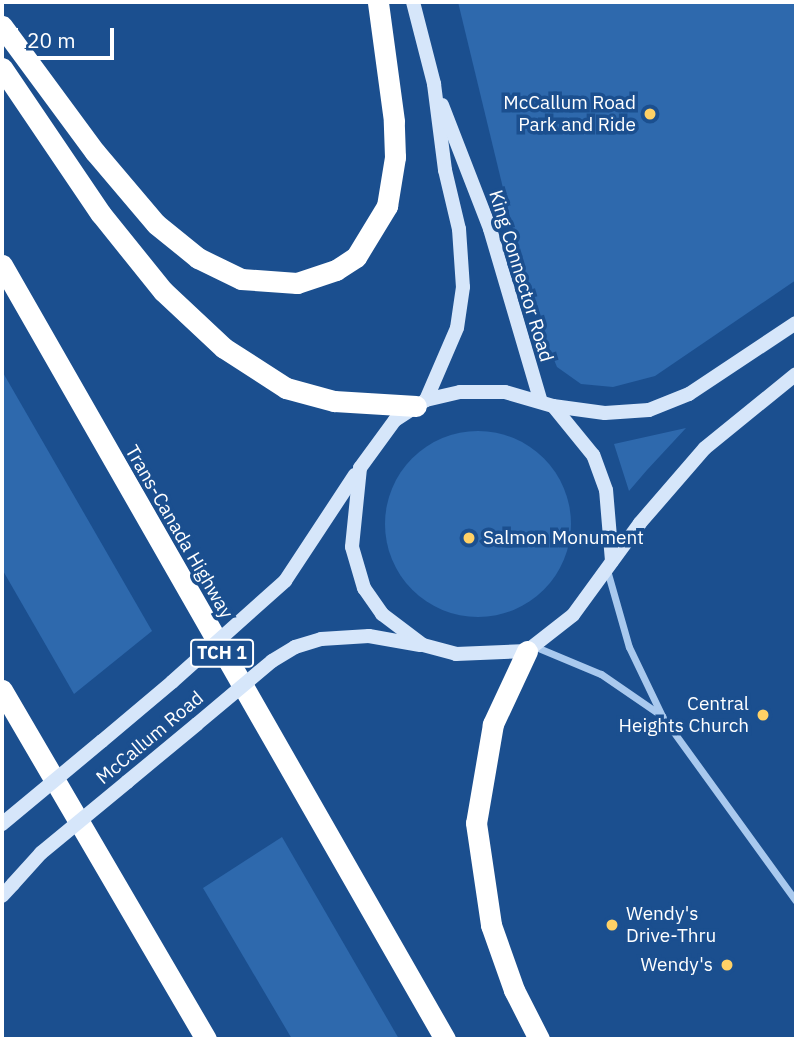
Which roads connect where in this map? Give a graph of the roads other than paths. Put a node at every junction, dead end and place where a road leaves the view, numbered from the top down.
1 (378, 2) edge
2 (413, 2) edge
3 (2, 26) edge
4 (2, 68) edge
5 (434, 84) junction
6 (2, 265) edge
7 (796, 323) edge
8 (796, 374) edge
9 (421, 403) junction
10 (547, 404) junction
11 (360, 468) junction
12 (609, 565) junction
13 (423, 645) junction
14 (532, 649) junction
15 (2, 690) edge
16 (662, 716) junction
17 (2, 824) edge
18 (2, 896) edge
19 (796, 901) edge
20 (206, 1039) edge
21 (445, 1039) edge
22 (539, 1039) edge

1 - 3 highway
2 - 5 main road, King Connector Road
4 - 9 highway
5 - 9 main road, King Connector Road
5 - 10 main road, King Connector Road
6 - 21 highway, Trans-Canada Highway / TCH 1
7 - 10 main road
8 - 12 main road
9 - 10 main road
9 - 11 main road, McCallum Road
10 - 12 main road
11 - 13 main road
11 - 17 main road, McCallum Road, bridge
12 - 14 main road
12 - 16 street
13 - 14 main road, McCallum Road
13 - 18 main road, McCallum Road, bridge
14 - 16 street
14 - 22 highway
15 - 20 highway
16 - 19 street

